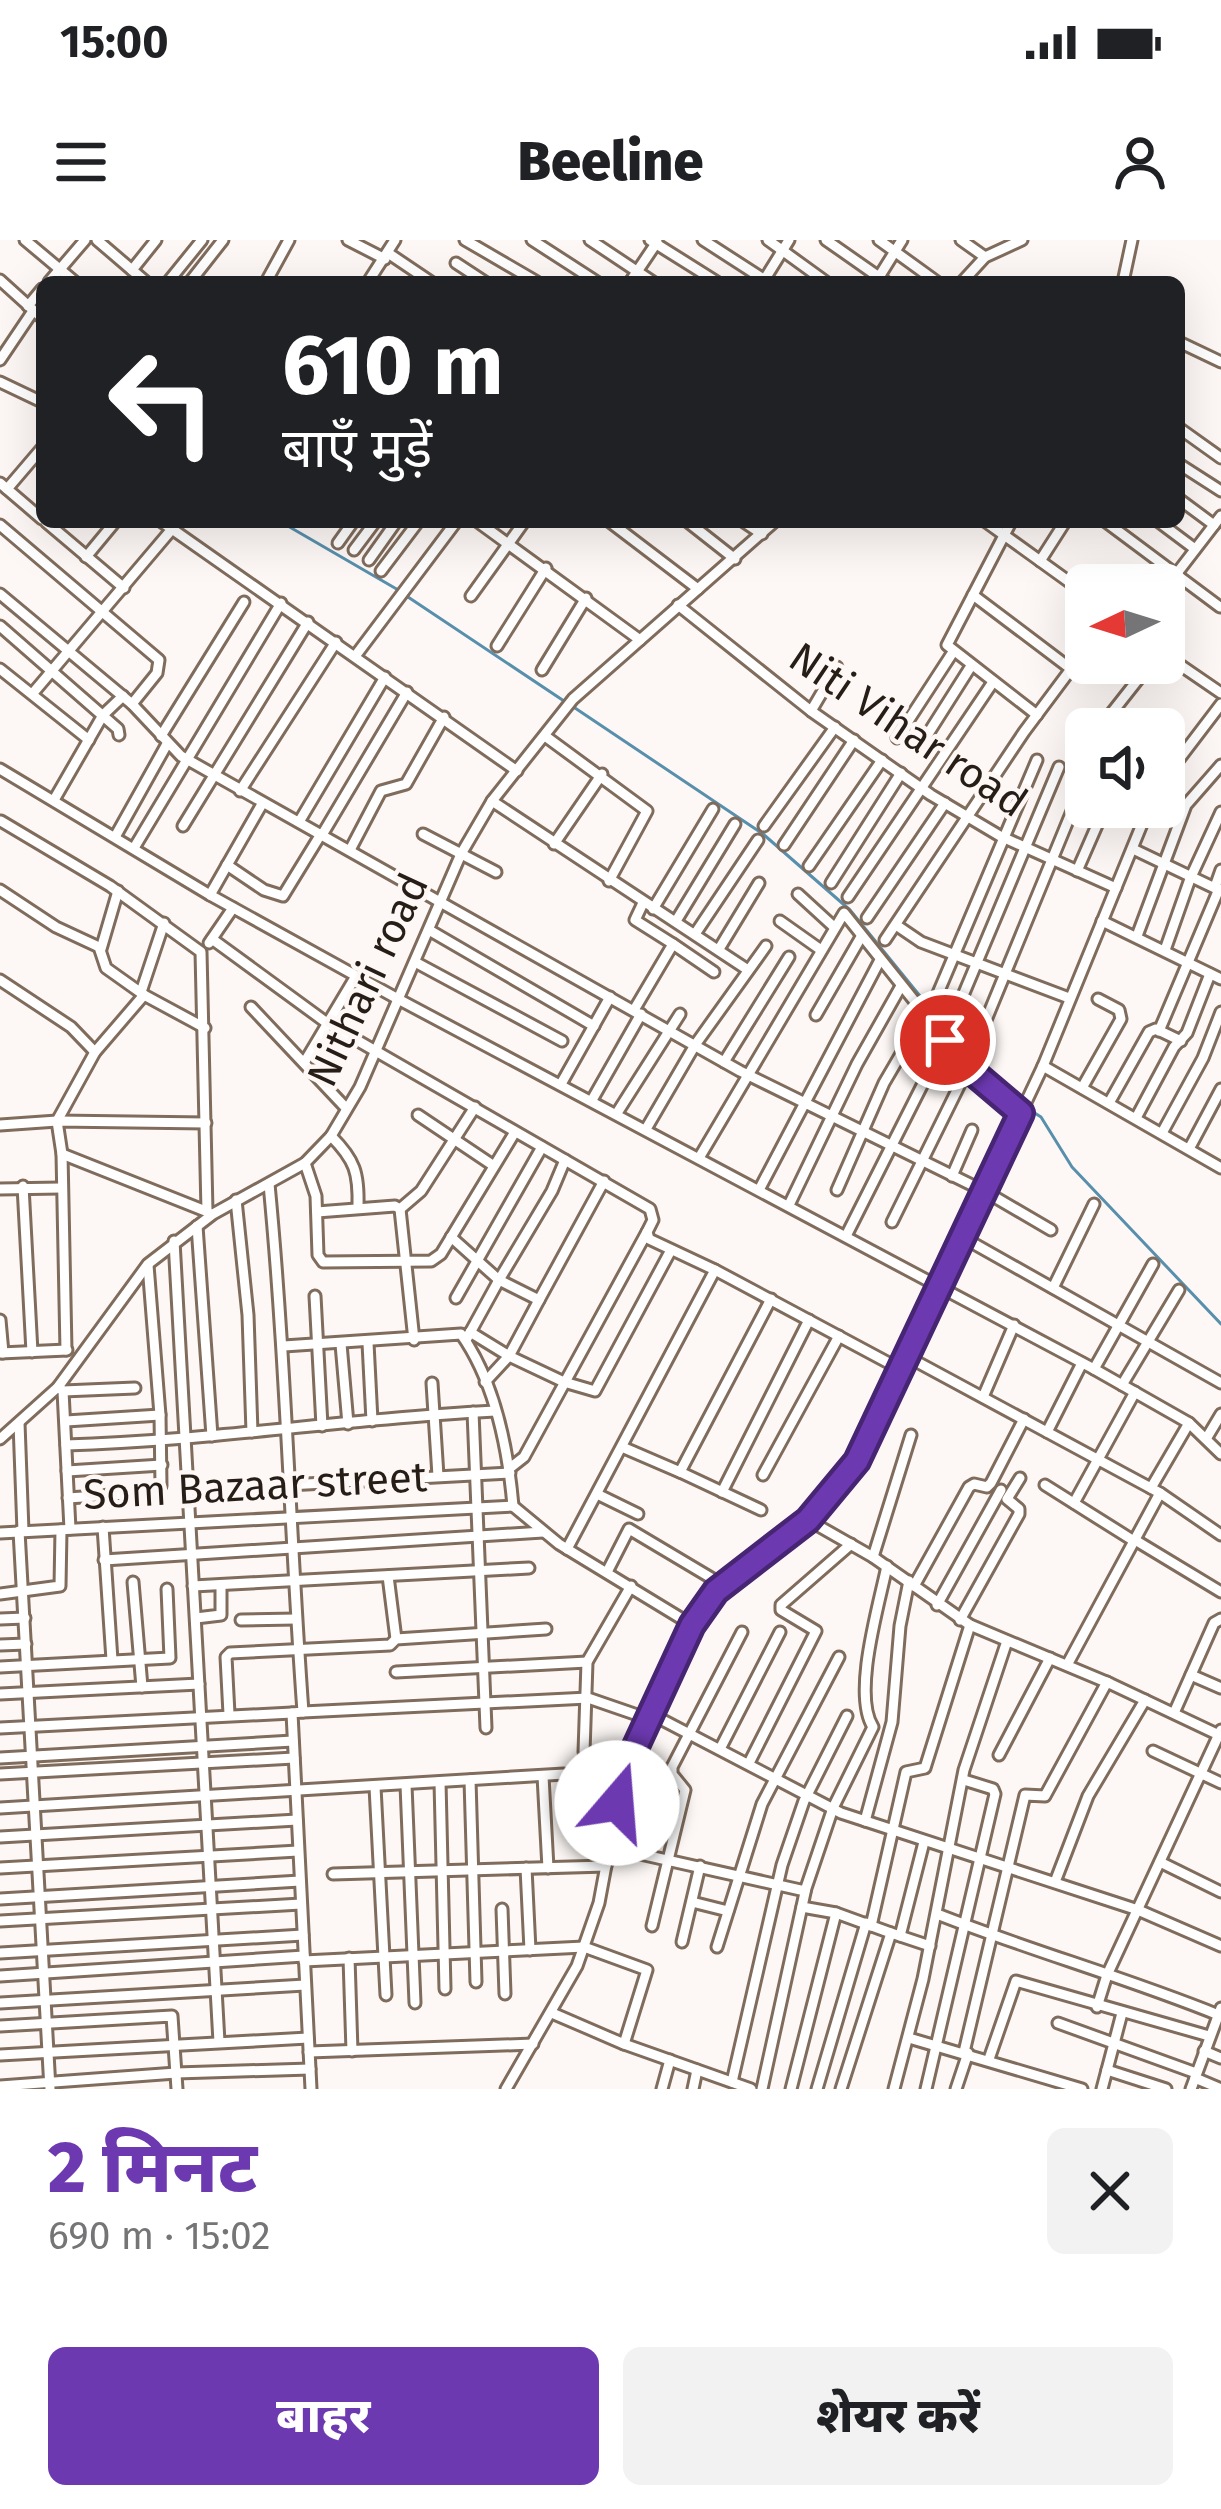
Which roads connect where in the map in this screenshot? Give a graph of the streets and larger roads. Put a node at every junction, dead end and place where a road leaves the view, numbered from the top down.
1 (25, 240) edge
2 (85, 240) edge
3 (156, 240) edge
4 (202, 240) edge
5 (223, 240) edge
6 (289, 240) edge
7 (348, 240) edge
8 (465, 240) edge
9 (532, 240) edge
10 (590, 240) edge
11 (703, 240) edge
12 (768, 240) edge
13 (826, 240) edge
14 (879, 240) edge
15 (902, 240) edge
16 (961, 240) edge
17 (1020, 240) edge
18 (1132, 240) edge
19 (393, 241) edge
20 (655, 241) edge
21 (105, 243) edge
22 (786, 245) edge
23 (895, 252) junction
24 (386, 256) junction
25 (985, 257) junction
26 (456, 263) dead end
27 (60, 269) junction
28 (132, 270) junction
29 (54, 276) edge
30 (68, 276) edge
31 (139, 276) edge
32 (173, 276) edge
33 (195, 276) edge
34 (269, 276) edge
35 (372, 276) edge
36 (421, 276) edge
37 (476, 276) edge
38 (527, 276) edge
39 (588, 276) edge
40 (633, 276) edge
41 (635, 276) edge
42 (708, 276) edge
43 (757, 276) edge
44 (768, 276) edge
45 (820, 276) edge
46 (877, 276) edge
47 (885, 276) edge
48 (929, 276) edge
49 (968, 276) edge
50 (1124, 276) edge
51 (0, 280) edge
52 (10, 290) junction
53 (0, 303) edge
54 (34, 312) edge
55 (1185, 344) edge
56 (0, 360) edge
57 (1221, 362) edge
58 (0, 382) edge
59 (21, 393) junction
60 (36, 399) edge
61 (36, 407) edge
62 (1185, 432) edge
63 (36, 454) edge
64 (1221, 458) edge
65 (1185, 468) edge
66 (4, 486) edge
67 (1221, 491) edge
68 (1185, 502) edge
69 (36, 511) edge
70 (1217, 520) edge
71 (0, 525) edge
72 (54, 528) edge
73 (66, 528) edge
74 (110, 528) edge
75 (173, 528) edge
76 (178, 528) edge
77 (349, 528) edge
78 (370, 528) edge
79 (392, 528) edge
80 (413, 528) edge
81 (451, 528) edge
82 (486, 528) edge
83 (519, 528) edge
84 (618, 528) edge
85 (696, 528) edge
86 (752, 528) edge
87 (768, 528) edge
88 (993, 528) edge
89 (1008, 528) edge
90 (1061, 528) edge
91 (1114, 528) edge
92 (1167, 528) edge
93 (61, 535) junction
94 (762, 535) junction
95 (1003, 536) junction
96 (338, 543) dead end
97 (505, 543) junction
98 (1195, 549) junction
99 (354, 550) dead end
100 (86, 556) junction
101 (735, 559) junction
102 (369, 560) dead end
103 (1040, 561) junction
104 (1164, 564) edge
105 (1183, 564) edge
106 (546, 568) junction
107 (381, 571) dead end
108 (1065, 579) edge
109 (1185, 580) edge
110 (124, 588) junction
111 (698, 589) junction
112 (0, 594) edge
113 (973, 595) junction
114 (471, 596) dead end
115 (586, 598) junction
116 (244, 602) dead end
117 (281, 603) junction
118 (678, 605) junction
119 (1220, 607) edge
120 (105, 611) junction
121 (308, 622) junction
122 (0, 626) edge
123 (640, 640) junction
124 (336, 643) junction
125 (497, 646) dead end
126 (70, 652) junction
127 (953, 652) junction
128 (356, 655) junction
129 (1065, 664) edge
130 (971, 666) junction
131 (837, 667) dead end
132 (1185, 668) edge
133 (0, 669) edge
134 (54, 670) junction
135 (542, 670) dead end
136 (385, 677) junction
137 (1065, 677) edge
138 (992, 682) junction
139 (1135, 684) edge
140 (407, 692) junction
141 (32, 693) junction
142 (1221, 693) edge
143 (128, 700) junction
144 (1221, 704) edge
145 (1116, 708) edge
146 (811, 711) junction
147 (104, 715) junction
148 (1036, 715) junction
149 (445, 717) junction
150 (835, 727) junction
151 (119, 735) dead end
152 (545, 736) junction
153 (897, 738) dead end
154 (89, 740) junction
155 (164, 740) junction
156 (854, 740) junction
157 (920, 748) dead end
158 (1185, 751) edge
159 (187, 759) junction
160 (883, 760) junction
161 (1037, 760) dead end
162 (1221, 765) edge
163 (1059, 767) dead end
164 (0, 769) edge
165 (517, 771) junction
166 (901, 773) junction
167 (602, 774) junction
168 (216, 775) junction
169 (921, 788) junction
170 (240, 791) junction
171 (54, 800) junction
172 (492, 801) junction
173 (945, 803) junction
174 (262, 804) junction
175 (713, 809) dead end
176 (1221, 812) edge
177 (969, 818) junction
178 (1, 821) edge
179 (299, 822) junction
180 (735, 824) dead end
181 (183, 826) dead end
182 (764, 826) dead end
183 (1065, 828) edge
184 (1096, 828) edge
185 (1141, 828) edge
186 (321, 834) junction
187 (423, 834) dead end
188 (116, 837) junction
189 (1003, 837) junction
190 (758, 840) dead end
191 (554, 844) junction
192 (784, 845) dead end
193 (1024, 847) junction
194 (134, 848) junction
195 (1133, 849) junction
196 (350, 850) junction
197 (461, 854) junction
198 (1052, 860) junction
199 (227, 865) junction
200 (1164, 865) junction
201 (809, 866) dead end
202 (1221, 870) edge
203 (1077, 871) junction
204 (496, 872) dead end
205 (1190, 879) junction
206 (608, 881) junction
207 (760, 883) dead end
208 (831, 883) dead end
209 (1116, 887) junction
210 (1218, 889) edge
211 (0, 890) edge
212 (118, 891) junction
213 (798, 894) dead end
214 (210, 895) junction
215 (848, 897) dead end
216 (442, 901) junction
217 (648, 906) junction
218 (233, 908) junction
219 (867, 918) dead end
220 (676, 921) junction
221 (780, 921) dead end
222 (1102, 921) junction
223 (164, 923) junction
224 (896, 925) junction
225 (834, 927) junction
226 (429, 930) junction
227 (695, 934) junction
228 (1137, 936) junction
229 (861, 937) junction
230 (212, 939) junction
231 (885, 940) dead end
232 (673, 944) junction
233 (766, 946) dead end
234 (719, 949) junction
235 (100, 950) junction
236 (821, 950) junction
237 (1166, 950) junction
238 (201, 952) junction
239 (955, 955) junction
240 (789, 957) dead end
241 (880, 960) junction
242 (415, 962) junction
243 (1188, 962) junction
244 (976, 963) junction
245 (748, 970) junction
246 (809, 971) junction
247 (1005, 971) junction
248 (714, 972) dead end
249 (356, 976) junction
250 (1216, 976) edge
251 (0, 980) edge
252 (833, 985) junction
253 (902, 986) junction
254 (143, 994) junction
255 (610, 997) junction
256 (1069, 998) junction
257 (398, 999) junction
258 (1098, 999) dead end
259 (250, 1007) dead end
260 (929, 1009) junction
261 (637, 1012) junction
262 (1221, 1012) edge
263 (680, 1015) dead end
264 (816, 1015) dead end
265 (327, 1023) junction
266 (951, 1024) dead end
267 (594, 1026) junction
268 (205, 1028) junction
269 (669, 1030) junction
270 (1159, 1031) junction
271 (945, 1040) junction
272 (562, 1041) dead end
273 (1180, 1041) junction
274 (695, 1045) junction
275 (375, 1050) junction
276 (95, 1052) junction
277 (972, 1054) dead end
278 (724, 1062) junction
279 (304, 1063) junction
280 (1043, 1066) junction
281 (968, 1068) junction
282 (747, 1074) junction
283 (561, 1084) junction
284 (1082, 1088) junction
285 (1221, 1089) edge
286 (592, 1100) junction
287 (803, 1103) junction
288 (1109, 1103) junction
289 (475, 1107) junction
290 (346, 1108) junction
291 (1024, 1109) junction
292 (617, 1113) junction
293 (418, 1115) dead end
294 (832, 1118) junction
295 (1136, 1118) junction
296 (57, 1121) junction
297 (206, 1123) junction
298 (0, 1125) edge
299 (646, 1129) junction
300 (971, 1130) dead end
301 (515, 1132) junction
302 (862, 1133) junction
303 (1162, 1133) junction
304 (331, 1136) junction
305 (455, 1143) junction
306 (891, 1147) junction
307 (542, 1148) junction
308 (1189, 1149) junction
309 (62, 1154) junction
310 (699, 1158) junction
311 (565, 1160) junction
312 (921, 1161) junction
313 (305, 1163) junction
314 (1219, 1163) edge
315 (494, 1166) junction
316 (952, 1176) junction
317 (604, 1181) junction
318 (268, 1184) junction
319 (23, 1186) junction
320 (61, 1188) junction
321 (0, 1189) edge
322 (759, 1190) junction
323 (837, 1190) dead end
324 (986, 1192) junction
325 (236, 1200) junction
326 (1094, 1204) dead end
327 (789, 1205) junction
328 (358, 1208) junction
329 (400, 1209) junction
330 (317, 1212) junction
331 (210, 1213) junction
332 (892, 1222) dead end
333 (197, 1226) junction
334 (1051, 1230) dead end
335 (647, 1232) junction
336 (846, 1236) junction
337 (451, 1237) junction
338 (962, 1237) junction
339 (174, 1241) junction
340 (671, 1250) junction
341 (477, 1261) junction
342 (406, 1263) junction
343 (148, 1264) junction
344 (1154, 1264) dead end
345 (715, 1270) junction
346 (499, 1280) junction
347 (939, 1287) junction
348 (1053, 1288) junction
349 (1179, 1290) dead end
350 (315, 1296) dead end
351 (456, 1298) dead end
352 (539, 1300) junction
353 (771, 1300) junction
354 (0, 1319) edge
355 (809, 1320) junction
356 (1014, 1325) junction
357 (1120, 1326) junction
358 (468, 1336) junction
359 (839, 1336) junction
360 (414, 1340) junction
361 (368, 1343) junction
362 (1150, 1343) junction
363 (319, 1344) junction
364 (341, 1344) junction
365 (284, 1346) junction
366 (66, 1350) junction
367 (85, 1350) junction
368 (32, 1352) junction
369 (1, 1353) edge
370 (509, 1355) junction
371 (906, 1356) junction
372 (1082, 1363) junction
373 (900, 1369) junction
374 (1094, 1369) junction
375 (485, 1382) junction
376 (564, 1382) junction
377 (432, 1383) dead end
378 (1221, 1383) edge
379 (1122, 1385) junction
380 (136, 1388) dead end
381 (61, 1389) junction
382 (1135, 1392) junction
383 (983, 1397) junction
384 (495, 1411) junction
385 (473, 1412) junction
386 (436, 1413) junction
387 (1221, 1414) edge
388 (160, 1415) junction
389 (372, 1420) junction
390 (1024, 1420) junction
391 (66, 1421) junction
392 (19, 1422) junction
393 (1189, 1423) junction
394 (348, 1424) junction
395 (322, 1426) junction
396 (288, 1429) junction
397 (252, 1432) junction
398 (1047, 1432) junction
399 (212, 1436) junction
400 (911, 1436) dead end
401 (0, 1438) edge
402 (1206, 1439) junction
403 (188, 1440) junction
404 (162, 1442) junction
405 (66, 1445) junction
406 (622, 1447) junction
407 (1221, 1454) edge
408 (1100, 1460) junction
409 (162, 1465) junction
410 (510, 1470) junction
411 (67, 1471) junction
412 (680, 1472) junction
413 (476, 1475) junction
414 (763, 1475) dead end
415 (438, 1476) junction
416 (1020, 1478) dead end
417 (1045, 1485) dead end
418 (288, 1486) junction
419 (1000, 1490) dead end
420 (1156, 1491) junction
421 (722, 1492) junction
422 (597, 1494) junction
423 (68, 1498) junction
424 (1074, 1503) junction
425 (476, 1506) junction
426 (513, 1506) junction
427 (761, 1510) dead end
428 (638, 1514) dead end
429 (290, 1519) junction
430 (808, 1520) junction
431 (190, 1521) junction
432 (103, 1527) junction
433 (66, 1529) junction
434 (21, 1531) junction
435 (544, 1532) junction
436 (0, 1533) edge
437 (1221, 1534) edge
438 (478, 1537) junction
439 (1134, 1540) junction
440 (850, 1544) junction
441 (291, 1549) junction
442 (567, 1549) junction
443 (191, 1551) junction
444 (873, 1557) junction
445 (104, 1560) junction
446 (887, 1566) junction
447 (529, 1568) dead end
448 (480, 1571) junction
449 (608, 1572) junction
450 (388, 1576) junction
451 (293, 1581) junction
452 (133, 1582) dead end
453 (912, 1584) junction
454 (221, 1585) junction
455 (723, 1585) junction
456 (193, 1586) junction
457 (631, 1586) junction
458 (167, 1589) dead end
459 (1221, 1592) edge
460 (0, 1594) edge
461 (24, 1594) junction
462 (937, 1605) junction
463 (25, 1618) junction
464 (196, 1618) junction
465 (0, 1619) edge
466 (296, 1619) junction
467 (1221, 1619) edge
468 (241, 1620) dead end
469 (965, 1623) junction
470 (692, 1625) junction
471 (546, 1629) dead end
472 (742, 1632) dead end
473 (780, 1632) dead end
474 (484, 1634) junction
475 (396, 1639) junction
476 (1007, 1641) junction
477 (26, 1644) junction
478 (0, 1645) edge
479 (298, 1650) junction
480 (140, 1658) junction
481 (839, 1658) dead end
482 (1050, 1658) junction
483 (112, 1660) junction
484 (586, 1662) junction
485 (27, 1665) junction
486 (1067, 1665) junction
487 (0, 1667) edge
488 (485, 1667) junction
489 (396, 1672) dead end
490 (1191, 1675) junction
491 (1108, 1682) junction
492 (199, 1684) junction
493 (142, 1687) junction
494 (1221, 1688) edge
495 (28, 1692) junction
496 (0, 1694) edge
497 (588, 1698) junction
498 (1145, 1700) junction
499 (485, 1702) junction
500 (297, 1713) junction
501 (1174, 1713) junction
502 (229, 1714) junction
503 (201, 1715) junction
504 (847, 1716) dead end
505 (650, 1717) junction
506 (29, 1726) junction
507 (0, 1728) edge
508 (486, 1728) dead end
509 (690, 1734) junction
510 (1220, 1734) edge
511 (293, 1741) junction
512 (203, 1745) junction
513 (720, 1749) junction
514 (1154, 1751) dead end
515 (999, 1755) dead end
516 (31, 1756) junction
517 (0, 1757) edge
518 (294, 1759) junction
519 (204, 1763) junction
520 (749, 1763) junction
521 (32, 1773) junction
522 (0, 1774) edge
523 (564, 1774) dead end
524 (623, 1774) junction
525 (1201, 1774) junction
526 (542, 1776) junction
527 (775, 1778) junction
528 (470, 1780) junction
529 (964, 1780) junction
530 (440, 1782) junction
531 (1221, 1784) edge
532 (406, 1785) junction
533 (375, 1787) junction
534 (296, 1792) junction
535 (807, 1794) junction
536 (207, 1796) junction
537 (34, 1805) junction
538 (0, 1808) edge
539 (833, 1808) junction
540 (297, 1820) junction
541 (865, 1821) junction
542 (208, 1826) junction
543 (893, 1831) junction
544 (37, 1835) junction
545 (0, 1837) edge
546 (923, 1842) junction
547 (609, 1846) junction
548 (298, 1851) junction
549 (951, 1851) junction
550 (210, 1856) junction
551 (667, 1859) junction
552 (981, 1861) junction
553 (1160, 1862) junction
554 (38, 1865) junction
555 (606, 1866) junction
556 (700, 1866) junction
557 (0, 1868) edge
558 (526, 1868) junction
559 (548, 1868) junction
560 (475, 1869) junction
561 (1010, 1869) junction
562 (439, 1870) junction
563 (409, 1872) junction
564 (379, 1873) junction
565 (334, 1874) dead end
566 (739, 1874) junction
567 (300, 1881) junction
568 (1055, 1882) junction
569 (777, 1883) junction
570 (212, 1887) junction
571 (805, 1892) junction
572 (1221, 1892) edge
573 (41, 1897) junction
574 (0, 1899) edge
575 (692, 1902) junction
576 (301, 1904) junction
577 (802, 1906) junction
578 (502, 1909) dead end
579 (212, 1910) junction
580 (1138, 1910) junction
581 (728, 1911) junction
582 (836, 1913) junction
583 (937, 1914) junction
584 (42, 1919) junction
585 (0, 1921) edge
586 (868, 1924) junction
587 (966, 1925) junction
588 (652, 1926) dead end
589 (896, 1934) junction
590 (994, 1934) junction
591 (303, 1935) junction
592 (214, 1940) junction
593 (682, 1942) dead end
594 (930, 1946) junction
595 (1221, 1946) edge
596 (584, 1947) junction
597 (718, 1947) dead end
598 (44, 1950) junction
599 (504, 1950) junction
600 (530, 1950) junction
601 (475, 1951) junction
602 (443, 1952) junction
603 (0, 1953) edge
604 (412, 1953) junction
605 (382, 1956) junction
606 (304, 1958) junction
607 (349, 1958) junction
608 (215, 1963) junction
609 (46, 1972) junction
610 (1107, 1975) junction
611 (0, 1976) edge
612 (476, 1982) dead end
613 (305, 1985) junction
614 (445, 1989) dead end
615 (216, 1990) junction
616 (505, 1994) dead end
617 (386, 1995) dead end
618 (48, 2001) junction
619 (0, 2003) edge
620 (416, 2003) dead end
621 (1097, 2007) junction
622 (552, 2013) junction
623 (1121, 2013) junction
624 (1220, 2013) edge
625 (1058, 2023) dead end
626 (49, 2024) junction
627 (0, 2026) edge
628 (1210, 2036) junction
629 (308, 2038) junction
630 (909, 2038) junction
631 (1114, 2041) junction
632 (219, 2042) junction
633 (175, 2044) junction
634 (533, 2044) junction
635 (624, 2044) junction
636 (937, 2044) junction
637 (352, 2050) junction
638 (1204, 2051) junction
639 (49, 2052) junction
640 (309, 2052) junction
641 (966, 2053) junction
642 (0, 2055) edge
643 (1221, 2058) edge
644 (989, 2059) junction
645 (670, 2060) junction
646 (310, 2068) junction
647 (698, 2070) junction
648 (1107, 2070) junction
649 (176, 2073) junction
650 (1194, 2080) edge
651 (50, 2085) edge
652 (734, 2085) edge
653 (0, 2086) edge
654 (177, 2089) edge
655 (311, 2089) edge
656 (506, 2089) edge
657 (662, 2089) edge
658 (693, 2089) edge
659 (751, 2089) edge
660 (762, 2089) edge
661 (791, 2089) edge
662 (817, 2089) edge
663 (842, 2089) edge
664 (894, 2089) edge
665 (926, 2089) edge
666 (956, 2089) edge
667 (1082, 2089) edge
668 (1102, 2089) edge
669 (1166, 2089) edge
670 (1221, 2089) edge

1 - 27 street
2 - 27 street
3 - 28 street
4 - 32 street
5 - 33 street
6 - 34 street
7 - 24 street
8 - 38 street
9 - 39 street
10 - 40 street
11 - 43 street
12 - 22 street
13 - 46 street
14 - 23 street
15 - 23 street
16 - 25 street
17 - 25 street
18 - 50 street
19 - 24 street
20 - 41 street
20 - 42 street
21 - 28 street
22 - 44 street
22 - 45 street
23 - 47 street
23 - 48 street
24 - 35 street
24 - 36 street
25 - 49 street
26 - 37 street
27 - 29 street
27 - 30 street
28 - 31 street
51 - 52 street
52 - 53 street
52 - 54 street
54 - 56 street
55 - 57 street
58 - 59 street
59 - 60 street
59 - 61 street
62 - 64 street
63 - 66 street
65 - 67 street
66 - 69 street
68 - 70 street
70 - 98 street
71 - 120 street
72 - 93 street
73 - 93 street
74 - 100 street
75 - 110 street
76 - 117 street
77 - 96 street
78 - 99 street
79 - 102 street
80 - 107 street
81 - 128 street
82 - 97 street
83 - 97 street
84 - 111 street
85 - 101 street
86 - 94 street
87 - 94 street, Nithari road
88 - 95 street
89 - 95 street
90 - 103 street
91 - 104 street
92 - 98 street
93 - 100 street
94 - 101 street, Nithari road
95 - 103 street
95 - 113 street
97 - 106 street
97 - 114 street
98 - 105 street
100 - 110 street
101 - 111 street, Nithari road
103 - 108 street
106 - 115 street
106 - 125 street
109 - 119 street
110 - 120 street
111 - 118 street, Nithari road
112 - 126 street
113 - 127 street
113 - 129 street
115 - 123 street
115 - 135 street
116 - 155 street
117 - 121 street
117 - 159 street
118 - 123 street, Nithari road
118 - 146 street, Niti Vihar road
120 - 126 street
120 - 143 street
121 - 124 street
121 - 168 street
122 - 134 street
123 - 152 street, Nithari road
124 - 128 street
124 - 170 street
126 - 134 street
126 - 143 street
127 - 130 street
127 - 153 street
128 - 136 street
130 - 138 street
130 - 157 street
131 - 146 street
132 - 142 street
133 - 141 street
134 - 141 street
134 - 147 street
136 - 140 street
136 - 179 street
137 - 148 street
138 - 148 street
138 - 169 street
139 - 145 street
140 - 149 street
140 - 186 street
141 - 154 street
143 - 147 street
143 - 155 street
144 - 158 street
146 - 150 street, Niti Vihar road
147 - 151 street
147 - 154 street
148 - 177 street
149 - 165 street
149 - 196 street
150 - 156 street, Niti Vihar road
150 - 182 street
152 - 165 street, Nithari road
152 - 167 street
154 - 171 street
155 - 159 street
155 - 188 street
156 - 160 street, Niti Vihar road
156 - 192 street
159 - 168 street
159 - 194 street
160 - 166 street, Niti Vihar road
160 - 201 street
161 - 189 street
162 - 200 street
163 - 193 street
164 - 171 street
165 - 172 street, Nithari road
166 - 169 street, Niti Vihar road
166 - 208 street
167 - 191 street
167 - 206 street
168 - 170 street
168 - 181 street
169 - 173 street, Niti Vihar road
169 - 215 street
170 - 174 street
171 - 188 street
172 - 191 street
172 - 197 street, Nithari road
173 - 177 street, Niti Vihar road
173 - 219 street
174 - 179 street
174 - 199 street
175 - 217 street
176 - 205 street
177 - 189 street, Niti Vihar road
177 - 224 street
178 - 212 street
179 - 186 street
180 - 220 street
183 - 198 street
184 - 203 street
185 - 195 street
186 - 196 street
186 - 199 street
187 - 197 street
188 - 194 street
189 - 193 street, Niti Vihar road
189 - 239 street
190 - 227 street
191 - 206 street
193 - 198 street, Niti Vihar road
193 - 244 street
194 - 214 street
195 - 200 street
195 - 209 street
196 - 216 street
197 - 204 street
197 - 216 street, Nithari road
198 - 203 street, Niti Vihar road
198 - 247 street
199 - 214 street
200 - 205 street
200 - 228 street
202 - 210 street
203 - 209 street, Niti Vihar road
205 - 210 street
205 - 237 street
206 - 217 street
207 - 234 street
209 - 222 street
210 - 243 street
211 - 235 street
212 - 223 street
212 - 235 street
213 - 225 street
214 - 218 street
216 - 226 street, Nithari road
216 - 255 street
217 - 220 street
217 - 232 street
218 - 230 street
218 - 249 street
220 - 227 street
221 - 236 street
222 - 228 street
222 - 256 street
223 - 238 street
223 - 254 street
224 - 231 street
224 - 239 street
225 - 229 street
225 - 236 street
226 - 242 street, Nithari road
226 - 267 street
227 - 234 street
228 - 237 street
229 - 241 street
229 - 252 street
230 - 238 street
230 - 265 street
232 - 248 street
232 - 261 street
233 - 245 street
234 - 245 street
235 - 254 street
236 - 246 street
237 - 243 street
238 - 268 street
239 - 244 street
239 - 260 street
240 - 278 street
241 - 253 street
241 - 287 street
242 - 257 street, Nithari road
242 - 272 street
243 - 250 street
243 - 270 street
244 - 247 street
244 - 266 street
245 - 274 street
246 - 252 street
246 - 282 street
247 - 256 street
247 - 277 street
249 - 257 street
249 - 265 street
250 - 273 street
251 - 276 street
252 - 264 street
253 - 260 street
253 - 294 street
254 - 268 street
254 - 276 street
255 - 261 street
255 - 267 street
256 - 280 street
257 - 275 street, Nithari road
257 - 283 street
258 - 284 street
259 - 279 street
260 - 271 street
260 - 302 street
261 - 269 street
261 - 286 street
262 - 303 street
263 - 269 street
265 - 275 street
265 - 279 street
267 - 283 street
268 - 297 street
269 - 274 street
269 - 292 street
270 - 273 street
270 - 288 street
271 - 281 street
271 - 306 street
273 - 295 street
274 - 278 street
274 - 299 street
275 - 289 street
275 - 290 street, Nithari road
276 - 296 street
278 - 282 street
279 - 290 street
280 - 284 street
280 - 291 street
281 - 291 street
281 - 312 street
282 - 287 street
282 - 310 street
283 - 286 street
284 - 288 street
285 - 308 street
286 - 292 street
287 - 294 street
287 - 322 street
288 - 295 street
289 - 301 street
289 - 305 street
290 - 304 street, Nithari road
291 - 324 street
292 - 299 street
293 - 305 street
294 - 302 street
294 - 327 street
295 - 303 street
296 - 297 street
296 - 298 street
296 - 309 street
297 - 331 street
299 - 310 street
300 - 316 street
301 - 307 street
301 - 315 street
302 - 306 street
302 - 323 street
303 - 308 street
304 - 313 street, Nithari road
304 - 328 street
305 - 315 street
305 - 329 street
306 - 312 street
306 - 336 street
307 - 311 street
307 - 341 street
308 - 314 street
309 - 320 street
309 - 331 street
310 - 322 street
311 - 317 street
311 - 346 street
312 - 316 street
312 - 332 street
313 - 318 street, Nithari road
313 - 330 street
315 - 337 street
316 - 324 street
317 - 335 street
317 - 352 street
318 - 325 street, Nithari road
318 - 365 street
319 - 320 street
319 - 321 street
319 - 368 street
320 - 366 street
322 - 327 street
324 - 334 street
324 - 338 street
325 - 331 street, Nithari road
325 - 397 street
326 - 348 street
327 - 336 street
328 - 329 street
328 - 330 street
329 - 342 street
330 - 342 street
331 - 333 street, Nithari road
333 - 339 street, Nithari road
333 - 399 street
335 - 340 street
335 - 376 street
336 - 347 street
337 - 341 street
337 - 342 street
338 - 347 street
338 - 348 street
339 - 343 street, Nithari road
339 - 403 street
340 - 345 street
340 - 376 street
341 - 346 street
341 - 351 street
342 - 360 street
343 - 367 street, Nithari road
343 - 388 street
344 - 357 street
345 - 353 street
345 - 406 street
346 - 352 street
346 - 358 street
347 - 356 street
347 - 371 street
348 - 357 street
349 - 362 street
350 - 363 street
352 - 370 street
353 - 355 street
353 - 412 street
354 - 369 street
355 - 359 street
355 - 421 street
356 - 372 street
356 - 383 street
357 - 362 street
357 - 374 street
358 - 360 street
358 - 370 street
358 - 375 street
359 - 373 street
359 - 414 street
360 - 361 street
361 - 364 street
361 - 389 street
362 - 378 street
362 - 379 street
363 - 364 street
363 - 365 street
363 - 395 street
364 - 394 street
365 - 396 street
366 - 367 street
366 - 368 street
367 - 381 street, Nithari road
368 - 369 street
370 - 375 street
370 - 376 street
371 - 373 street
371 - 383 street
372 - 374 street
372 - 398 street
373 - 430 street
374 - 379 street
375 - 384 street
376 - 410 street
377 - 386 street
379 - 382 street
380 - 381 street
381 - 391 street
381 - 392 street, Nithari road
382 - 393 street
382 - 408 street
383 - 390 street
384 - 385 street
384 - 410 street
385 - 386 street
385 - 413 street
386 - 389 street
386 - 415 street
387 - 402 street
388 - 391 street
388 - 404 street
389 - 394 street
390 - 398 street
390 - 453 street
391 - 405 street
392 - 401 street, Nithari road
392 - 434 street
393 - 402 street
393 - 420 street
394 - 395 street
395 - 396 street
396 - 397 street
396 - 418 street
397 - 399 street
398 - 408 street
399 - 403 street
400 - 444 street
402 - 407 street
403 - 404 street
403 - 431 street
404 - 405 street
404 - 409 street
405 - 411 street
406 - 412 street
406 - 422 street
408 - 420 street
408 - 424 street
409 - 411 street
409 - 423 street
410 - 413 street
410 - 426 street
411 - 423 street
412 - 421 street
413 - 415 street
413 - 425 street
415 - 418 street
416 - 469 street
417 - 424 street
418 - 429 street
419 - 462 street
420 - 437 street
420 - 439 street
421 - 427 street
422 - 428 street
422 - 442 street
423 - 433 street
424 - 439 street
425 - 426 street, Som Bazaar street
425 - 429 street, Som Bazaar street
425 - 438 street
426 - 435 street
429 - 431 street, Som Bazaar street
429 - 441 street
430 - 440 street
430 - 455 street
431 - 432 street, Som Bazaar street
431 - 443 street
432 - 433 street, Som Bazaar street
432 - 445 street
433 - 434 street, Som Bazaar street
433 - 461 street
434 - 436 street, Som Bazaar street
434 - 461 street
435 - 438 street
435 - 442 street
438 - 441 street
438 - 448 street
439 - 459 street
439 - 486 street
440 - 444 street
440 - 520 street
441 - 443 street
441 - 451 street
442 - 449 street
443 - 445 street
443 - 456 street
444 - 446 street
445 - 483 street
446 - 453 street
446 - 539 street
447 - 448 street
448 - 450 street
448 - 474 street
449 - 455 street
449 - 457 street
450 - 451 street
450 - 475 street
451 - 454 street
451 - 466 street
452 - 480 street
453 - 462 street
453 - 541 street
454 - 456 street
454 - 464 street
455 - 470 street
456 - 464 street
457 - 470 street
457 - 484 street
458 - 480 street
460 - 461 street
461 - 463 street
462 - 469 street
463 - 465 street
463 - 477 street
464 - 492 street
466 - 468 street
466 - 479 street
467 - 490 street
469 - 476 street
469 - 543 street
470 - 505 street
471 - 474 street
472 - 509 street
473 - 513 street
474 - 475 street
474 - 488 street
475 - 479 street
476 - 482 street
476 - 529 street
477 - 478 street
477 - 485 street
479 - 500 street
479 - 502 street
480 - 483 street
480 - 493 street
481 - 527 street
482 - 486 street
482 - 515 street
483 - 485 street
484 - 488 street
484 - 497 street
485 - 487 street
485 - 495 street
486 - 491 street
488 - 489 street
488 - 499 street
490 - 494 street
490 - 501 street
491 - 498 street
491 - 561 street
492 - 493 street
492 - 503 street
493 - 495 street
495 - 496 street
495 - 506 street
497 - 499 street
497 - 505 street
497 - 524 street
498 - 501 street
498 - 568 street
499 - 500 street
499 - 508 street
500 - 502 street
500 - 511 street
501 - 510 street
502 - 503 street
503 - 506 street
503 - 512 street
504 - 535 street
505 - 509 street
505 - 524 street
506 - 507 street
506 - 516 street
509 - 513 street
509 - 551 street
510 - 525 street
511 - 512 street
511 - 518 street
512 - 516 street
512 - 519 street
513 - 520 street
514 - 525 street
516 - 517 street
516 - 521 street
518 - 519 street
518 - 534 street
519 - 521 street
519 - 536 street
520 - 527 street
521 - 522 street
521 - 537 street
523 - 526 street
524 - 547 street
525 - 531 street
525 - 553 street
526 - 528 street
526 - 559 street
527 - 535 street
527 - 566 street
528 - 530 street
528 - 560 street
529 - 549 street
529 - 552 street
530 - 532 street
530 - 562 street
532 - 533 street
532 - 563 street
533 - 534 street
533 - 564 street
534 - 536 street
534 - 540 street
535 - 539 street
535 - 569 street
536 - 537 street
536 - 542 street
537 - 538 street
537 - 544 street
539 - 541 street
539 - 571 street
540 - 542 street
540 - 548 street
541 - 543 street
542 - 544 street
542 - 550 street
543 - 546 street
543 - 586 street
544 - 545 street
544 - 554 street
546 - 549 street
546 - 589 street
547 - 551 street
547 - 555 street
548 - 550 street
548 - 567 street
549 - 552 street
549 - 583 street
550 - 554 street
550 - 570 street
551 - 556 street
551 - 588 street
552 - 561 street
552 - 587 street
553 - 572 street
553 - 580 street
554 - 557 street
554 - 573 street
555 - 559 street
555 - 596 street
556 - 566 street
556 - 575 street
558 - 559 street
558 - 560 street
558 - 600 street
560 - 562 street
560 - 601 street
561 - 568 street
561 - 590 street
562 - 563 street
562 - 602 street
563 - 564 street
563 - 604 street
564 - 565 street
564 - 605 street
566 - 569 street
566 - 581 street
567 - 570 street
567 - 576 street
568 - 580 street
569 - 571 street
569 - 652 street
570 - 573 street
570 - 579 street
571 - 577 street
573 - 574 street
573 - 584 street
575 - 581 street
575 - 593 street
576 - 579 street
576 - 591 street
577 - 582 street
577 - 660 street
578 - 599 street
579 - 584 street
579 - 592 street
580 - 595 street
580 - 610 street
581 - 597 street
582 - 586 street
582 - 661 street
583 - 587 street
583 - 594 street
584 - 585 street
584 - 598 street
586 - 589 street
586 - 662 street
587 - 590 street
587 - 636 street
589 - 594 street
589 - 663 street
590 - 610 street
590 - 641 street
591 - 592 street
591 - 606 street
592 - 598 street
592 - 608 street
594 - 630 street
596 - 600 street
596 - 622 street
596 - 635 street
598 - 603 street
598 - 609 street
599 - 600 street
599 - 601 street
599 - 616 street
601 - 602 street
601 - 612 street
602 - 604 street
602 - 614 street
604 - 605 street
604 - 620 street
605 - 607 street
605 - 617 street
606 - 607 street
606 - 608 street
606 - 613 street
607 - 637 street
608 - 609 street
608 - 615 street
609 - 611 street
609 - 618 street
610 - 621 street
610 - 624 street
613 - 615 street
613 - 629 street
615 - 618 street
615 - 632 street
618 - 619 street
618 - 626 street
621 - 623 street
621 - 644 street
622 - 634 street
622 - 635 street
623 - 628 street
623 - 631 street
624 - 628 street
625 - 631 street
626 - 627 street
626 - 633 street
626 - 639 street
628 - 638 street
629 - 632 street
629 - 640 street
630 - 636 street
630 - 664 street
631 - 648 street
631 - 650 street
632 - 633 street
633 - 639 street
633 - 649 street
634 - 637 street
634 - 656 street
635 - 645 street
636 - 641 street
636 - 665 street
637 - 640 street
638 - 643 street
638 - 650 street
639 - 642 street
639 - 651 street
640 - 646 street
641 - 644 street
641 - 666 street
644 - 667 street
645 - 647 street
645 - 657 street
646 - 649 street
646 - 655 street
647 - 652 street
647 - 658 street
648 - 668 street
648 - 669 street
649 - 651 street
649 - 654 street
650 - 670 street
651 - 653 street
652 - 659 street

